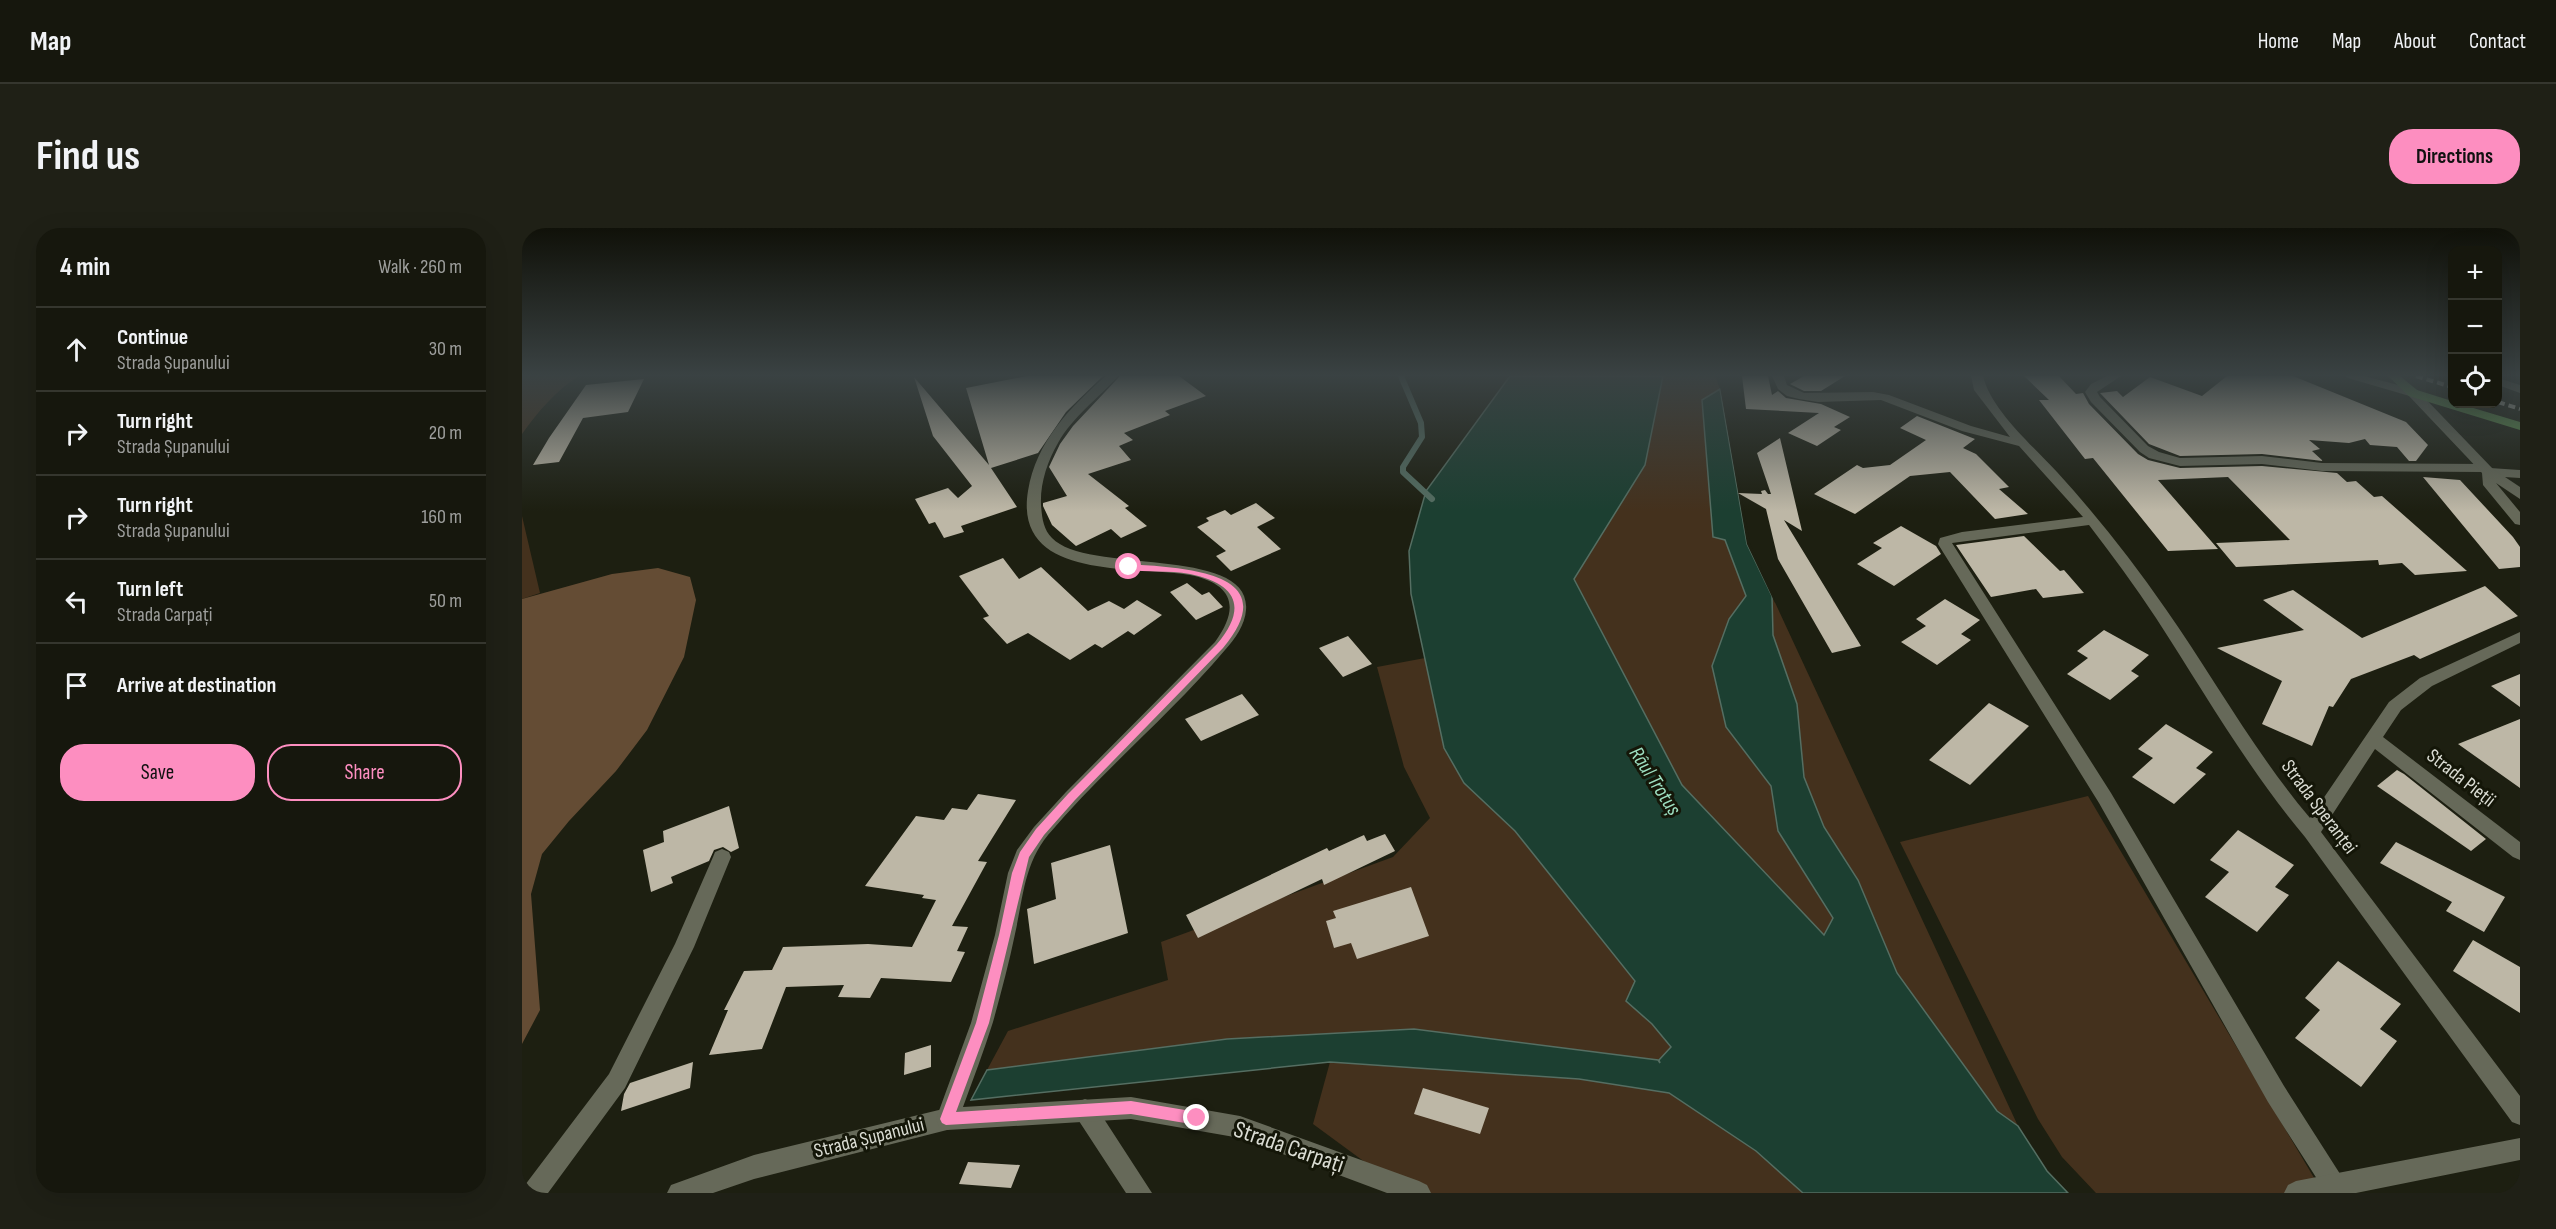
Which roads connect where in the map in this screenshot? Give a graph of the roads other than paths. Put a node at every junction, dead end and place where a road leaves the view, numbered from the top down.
1 (1067, 421) edge
2 (1948, 421) edge
3 (2005, 421) edge
4 (2118, 421) edge
5 (2440, 421) edge
6 (2504, 421) edge
7 (2520, 426) edge
8 (2023, 443) junction
9 (2486, 470) junction
10 (2520, 474) edge
11 (2520, 495) edge
12 (2093, 520) junction
13 (2520, 521) edge
14 (2520, 637) edge
15 (2374, 739) junction
16 (2311, 832) junction
17 (2520, 852) edge
18 (722, 857) dead end
19 (1085, 1110) junction
20 (2520, 1114) edge
21 (946, 1119) junction
22 (2520, 1149) edge
23 (2334, 1185) junction
24 (533, 1193) edge
25 (679, 1193) edge
26 (1140, 1193) edge
27 (1419, 1193) edge
28 (2296, 1193) edge

1 - 21 street, Strada Șupanului
2 - 8 street
3 - 8 street, Strada Speranței
4 - 9 street
5 - 9 street
6 - 7 main road
8 - 12 street, Strada Speranței
9 - 10 street
9 - 11 street
9 - 13 street
12 - 16 street, Strada Speranței
12 - 23 street
14 - 15 street
15 - 16 street
15 - 17 street, Strada Pieții
16 - 20 street, Strada Speranței
18 - 24 street
19 - 21 street, Strada Carpați
19 - 26 street
19 - 27 street, Strada Carpați
21 - 25 street, Strada Șupanului
22 - 23 street
23 - 28 street

